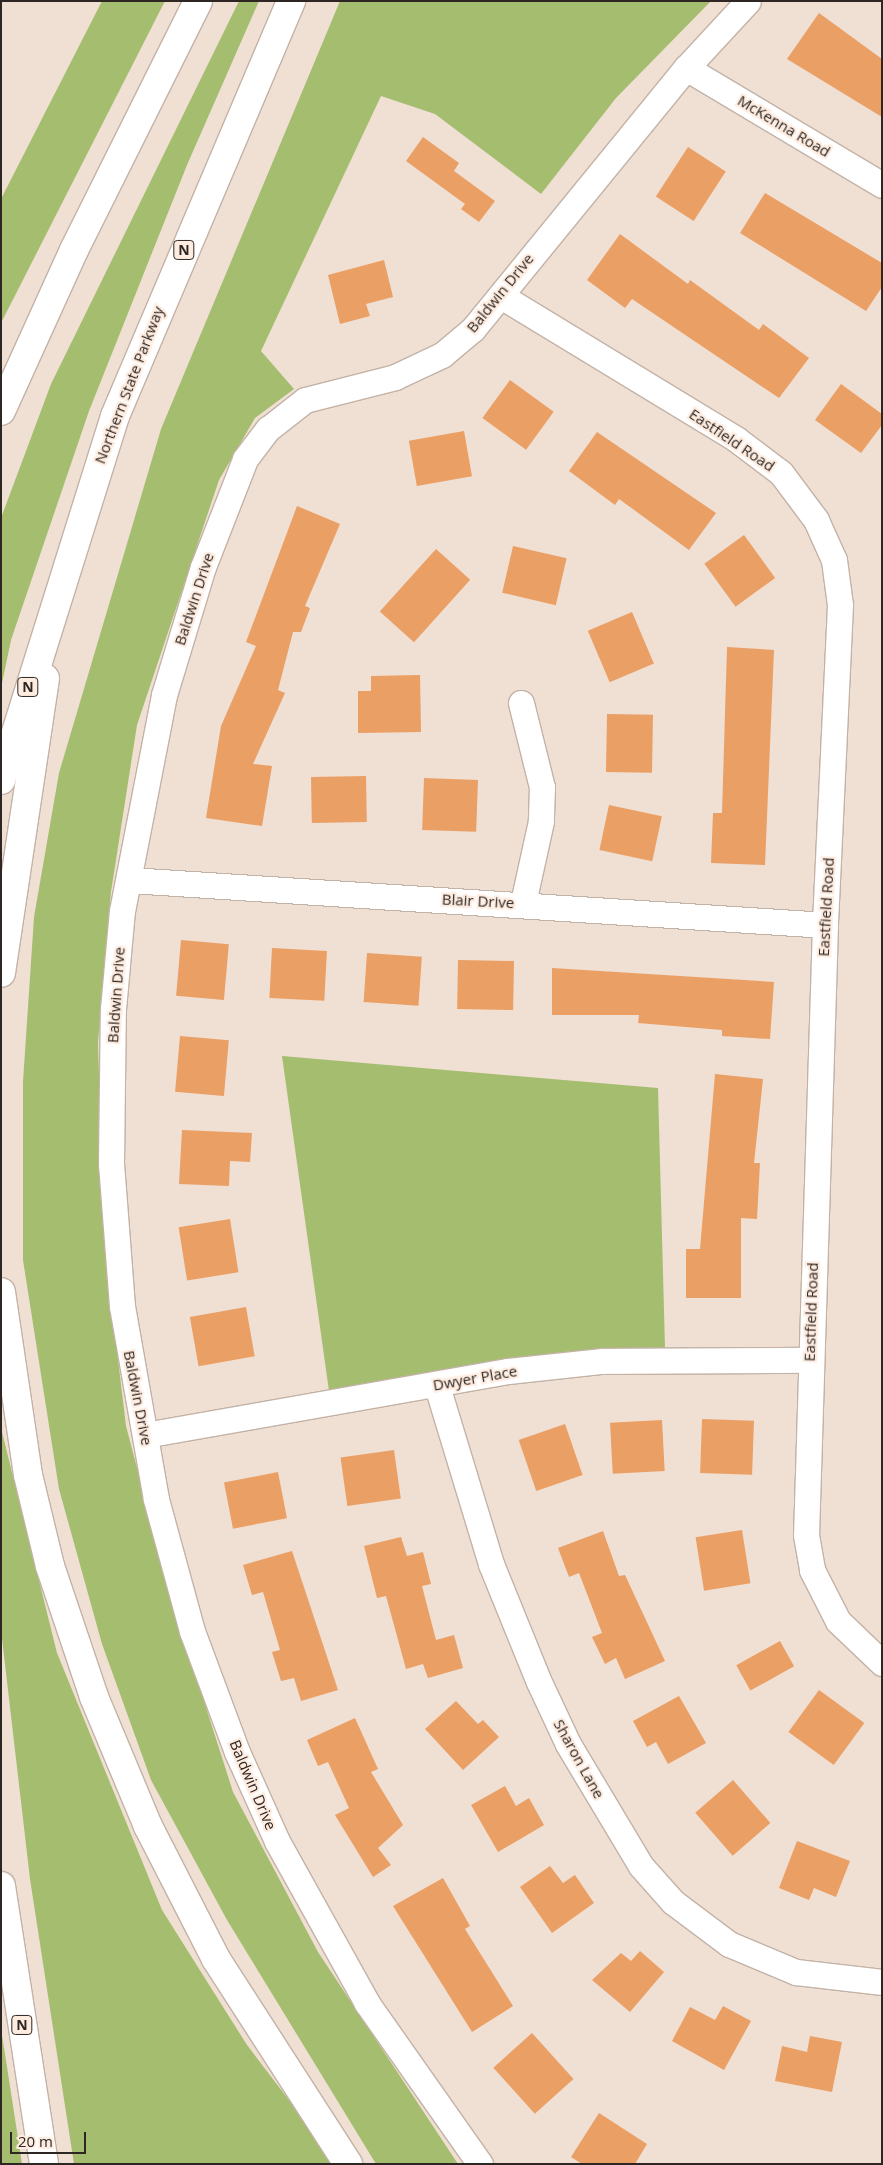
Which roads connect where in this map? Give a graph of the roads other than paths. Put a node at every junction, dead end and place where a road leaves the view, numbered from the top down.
1 (198, 1) edge
2 (291, 1) edge
3 (748, 1) edge
4 (686, 68) junction
5 (882, 185) edge
6 (501, 296) junction
7 (1, 411) edge
8 (56, 593) junction
9 (521, 703) dead end
10 (1, 780) edge
11 (130, 880) junction
12 (523, 903) junction
13 (825, 925) junction
14 (1, 972) edge
15 (1, 1292) edge
16 (809, 1360) junction
17 (438, 1386) junction
18 (145, 1435) junction
19 (882, 1663) edge
20 (1, 1886) edge
21 (882, 1982) edge
22 (44, 2164) edge
23 (348, 2164) edge
24 (480, 2164) edge

1 - 7 highway
2 - 8 highway, Northern State Parkway / N
3 - 4 street, Baldwin Drive
4 - 5 street, McKenna Road
4 - 6 street, Baldwin Drive
6 - 11 street, Baldwin Drive
6 - 13 street, Eastfield Road
8 - 10 highway, Northern State Parkway / N
8 - 14 highway
9 - 12 street
11 - 12 street, Blair Drive
11 - 18 street, Baldwin Drive
12 - 13 street, Blair Drive
13 - 16 street, Eastfield Road
15 - 23 highway
16 - 17 street, Dwyer Place
16 - 19 street, Eastfield Road
17 - 18 street, Dwyer Place
17 - 21 street, Sharon Lane
18 - 24 street, Baldwin Drive
20 - 22 highway, N

